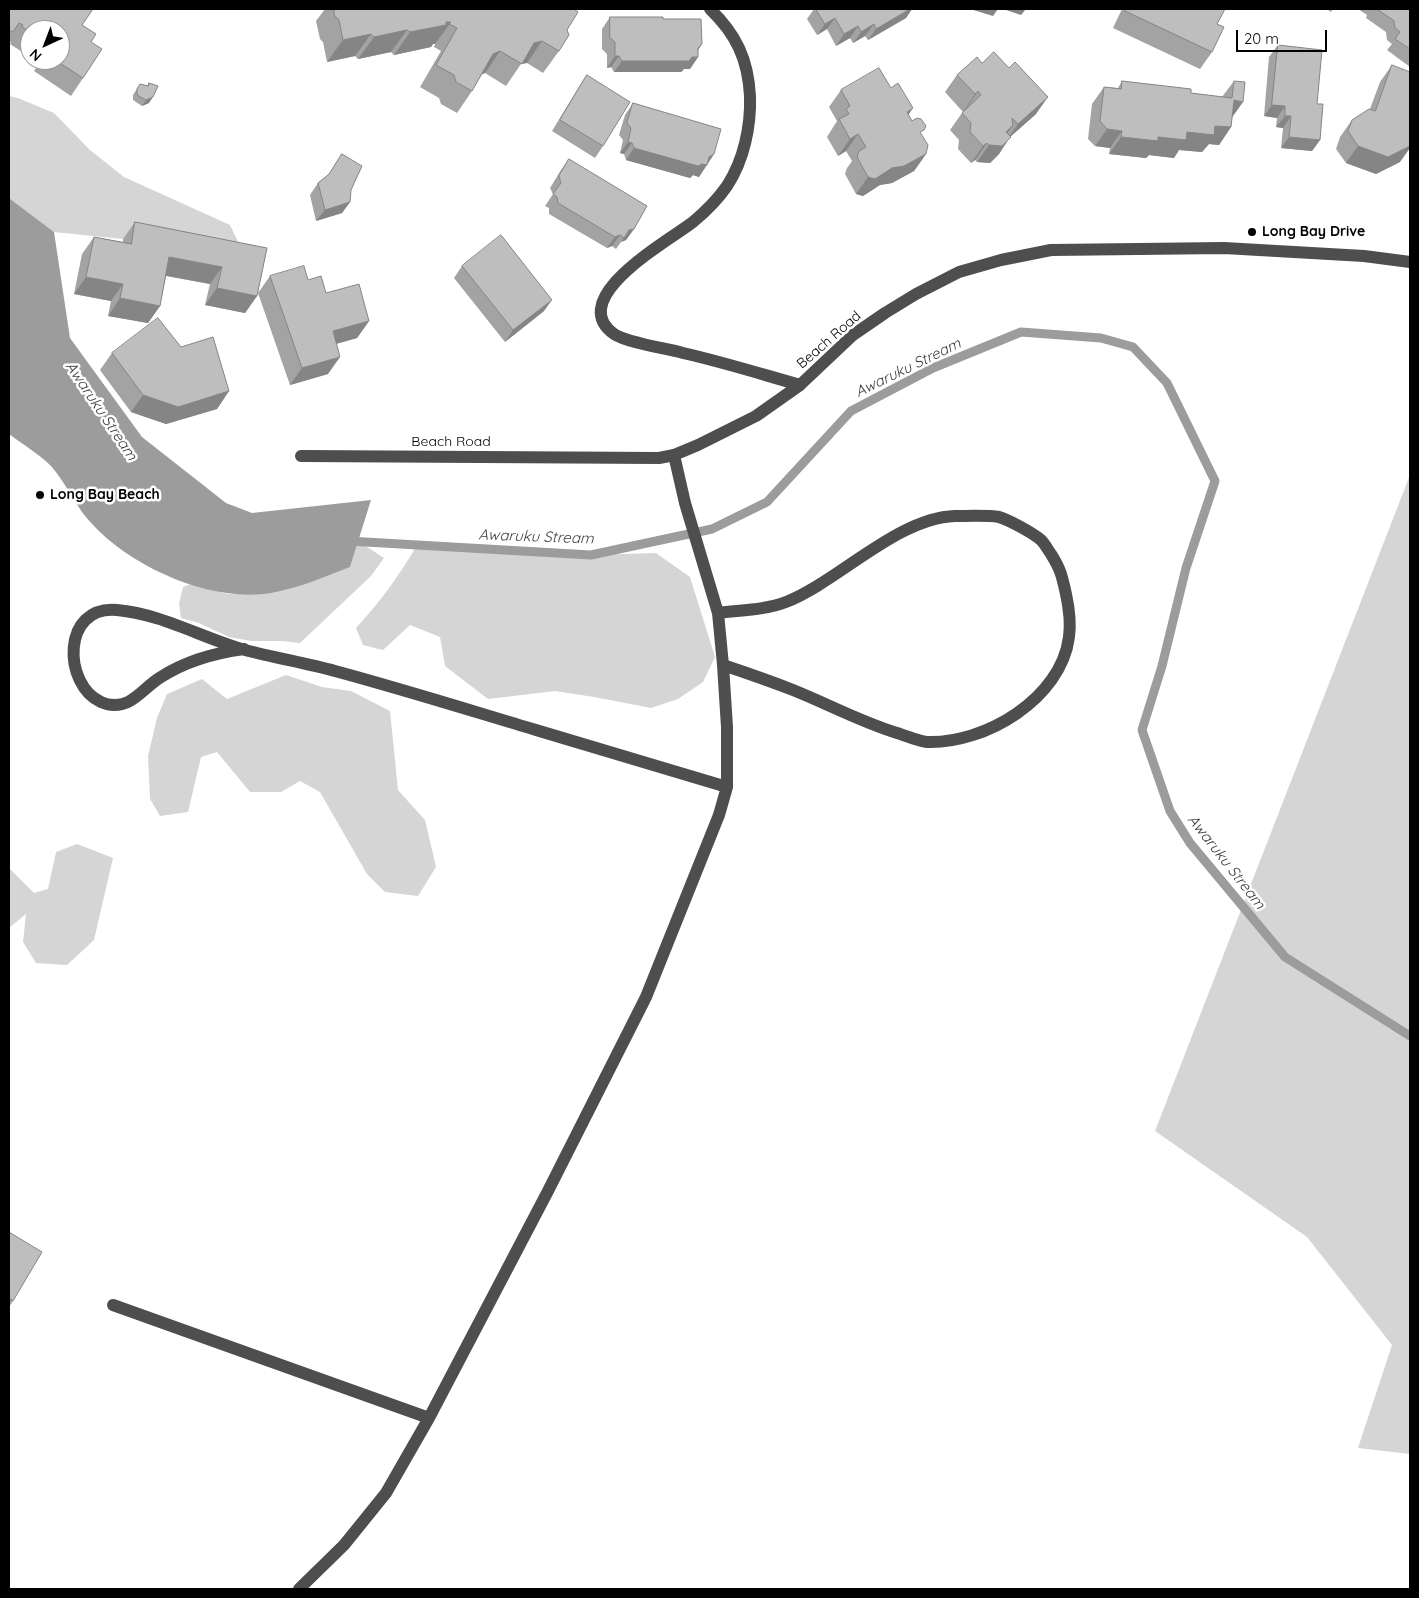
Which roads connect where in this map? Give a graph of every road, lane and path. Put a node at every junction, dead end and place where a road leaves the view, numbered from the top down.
1 (710, 9) edge
2 (1410, 262) edge
3 (800, 385) junction
4 (301, 456) dead end
5 (674, 456) junction
6 (718, 613) junction
7 (244, 649) junction
8 (724, 665) junction
9 (727, 787) junction
10 (113, 1305) dead end
11 (429, 1418) junction
12 (299, 1589) edge

1 - 3 street
2 - 3 street, Beach Road
3 - 5 street, Beach Road
4 - 5 street, Beach Road
5 - 6 street
6 - 8 street
6 - 8 street
7 - 7 street
7 - 9 street
8 - 9 street
9 - 11 street
10 - 11 street
11 - 12 street

